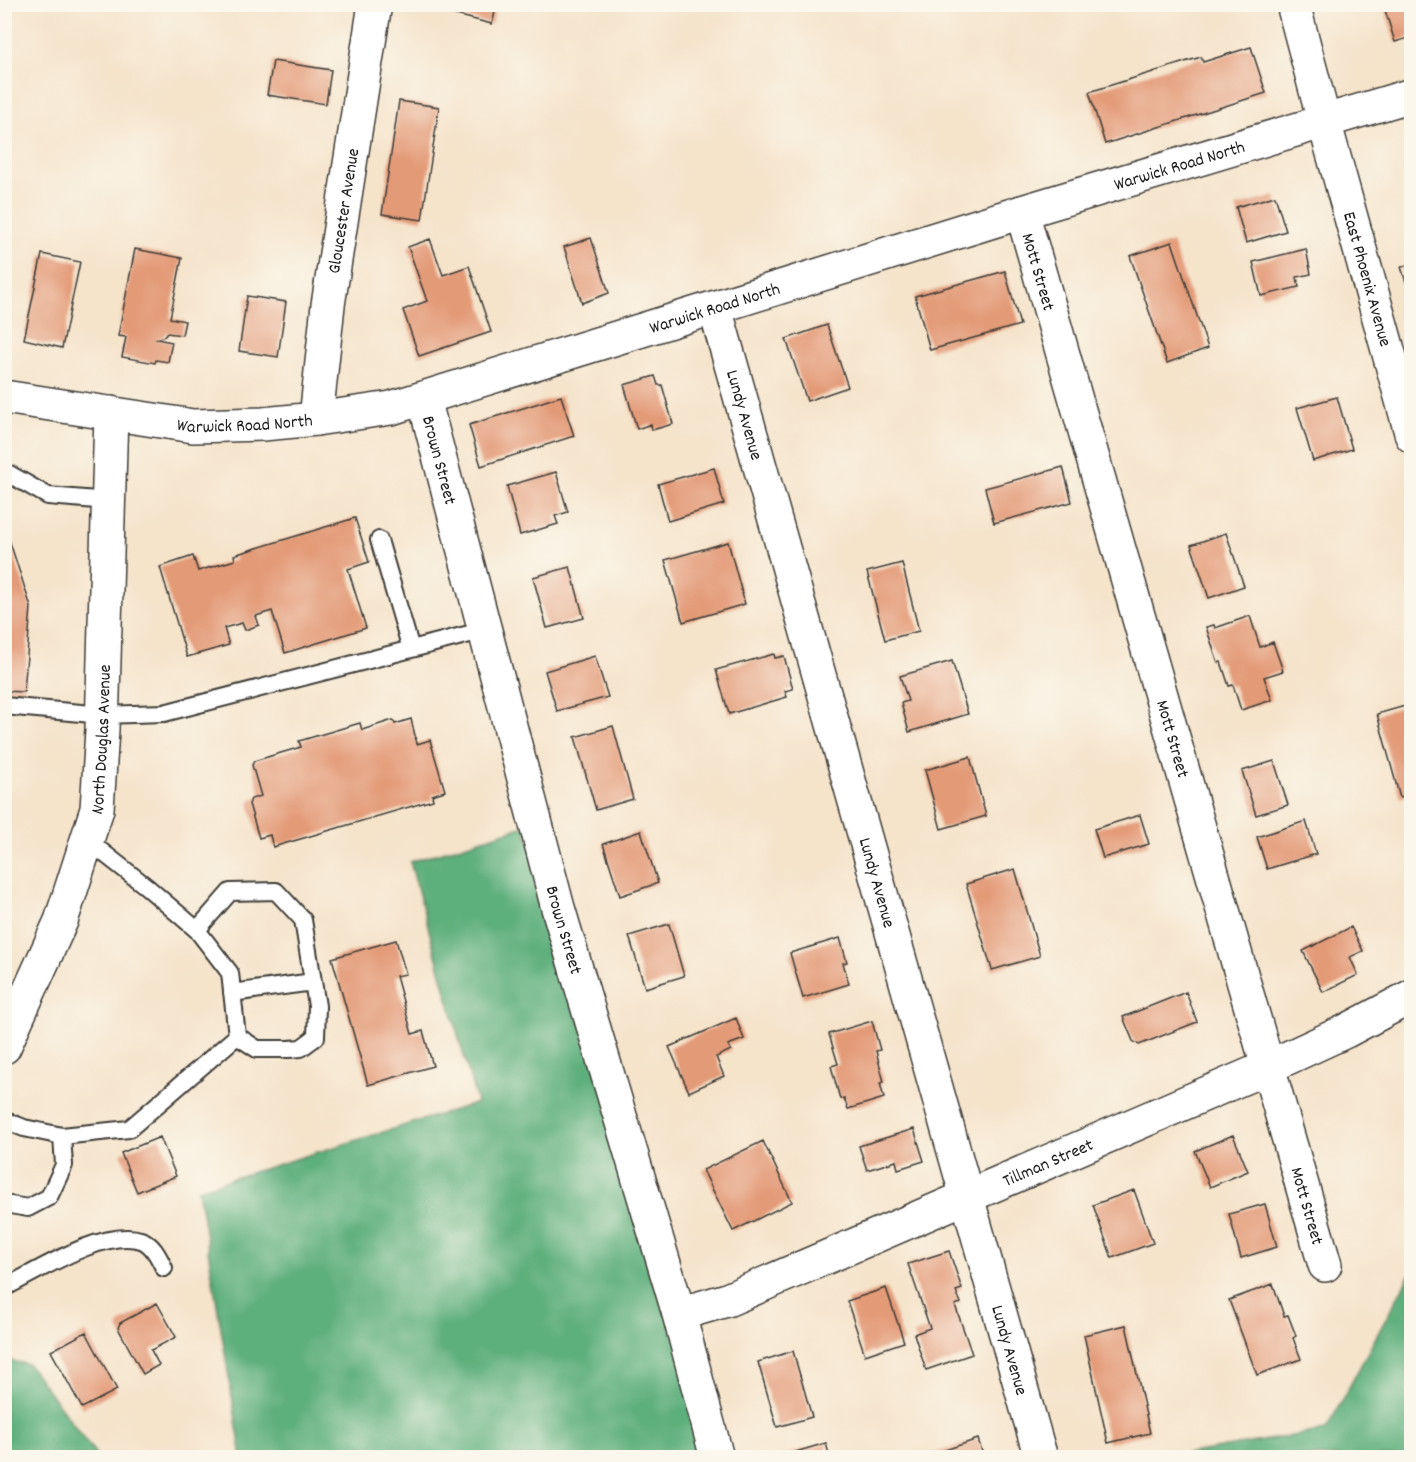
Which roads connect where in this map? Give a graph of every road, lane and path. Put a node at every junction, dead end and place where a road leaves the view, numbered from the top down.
1 (375, 4) edge
2 (1293, 4) edge
3 (1412, 95) edge
4 (1324, 121) junction
5 (1022, 212) junction
6 (715, 308) junction
7 (4, 397) edge
8 (424, 399) junction
9 (111, 413) junction
10 (316, 419) junction
11 (1412, 436) edge
12 (4, 471) edge
13 (109, 501) junction
14 (379, 540) dead end
15 (485, 630) junction
16 (411, 650) junction
17 (4, 706) edge
18 (103, 715) junction
19 (87, 840) junction
20 (197, 930) junction
21 (313, 982) junction
22 (232, 993) junction
23 (1412, 996) edge
24 (237, 1036) junction
25 (4, 1047) edge
26 (1268, 1067) junction
27 (4, 1120) edge
28 (62, 1136) junction
29 (966, 1196) junction
30 (4, 1204) edge
31 (1325, 1265) dead end
32 (164, 1268) dead end
33 (4, 1288) edge
34 (679, 1314) junction
35 (717, 1458) edge
36 (1041, 1458) edge

1 - 10 street, Gloucester Avenue
2 - 4 street, East Phoenix Avenue
3 - 4 street, Warwick Road North
4 - 5 street, Warwick Road North
4 - 11 street, East Phoenix Avenue
5 - 6 street, Warwick Road North
5 - 26 street, Mott Street
6 - 8 street, Warwick Road North
6 - 29 street, Lundy Avenue
7 - 9 street, Warwick Road North
8 - 10 street, Warwick Road North
8 - 15 street, Brown Street
9 - 10 street, Warwick Road North
9 - 13 street, North Douglas Avenue
12 - 13 lane
13 - 18 street, North Douglas Avenue
14 - 16 lane
15 - 16 lane
15 - 34 street, Brown Street
16 - 18 lane
17 - 18 lane
18 - 19 street, North Douglas Avenue
19 - 20 lane
19 - 25 street, North Douglas Avenue
20 - 21 lane
20 - 22 lane
21 - 22 lane
21 - 24 lane
22 - 24 lane
23 - 26 street, Tillman Street
24 - 28 lane
26 - 29 street, Tillman Street
26 - 31 street, Mott Street
27 - 28 lane
28 - 30 lane
29 - 34 street, Tillman Street
29 - 36 street, Lundy Avenue
32 - 33 lane
34 - 35 street, Brown Street

